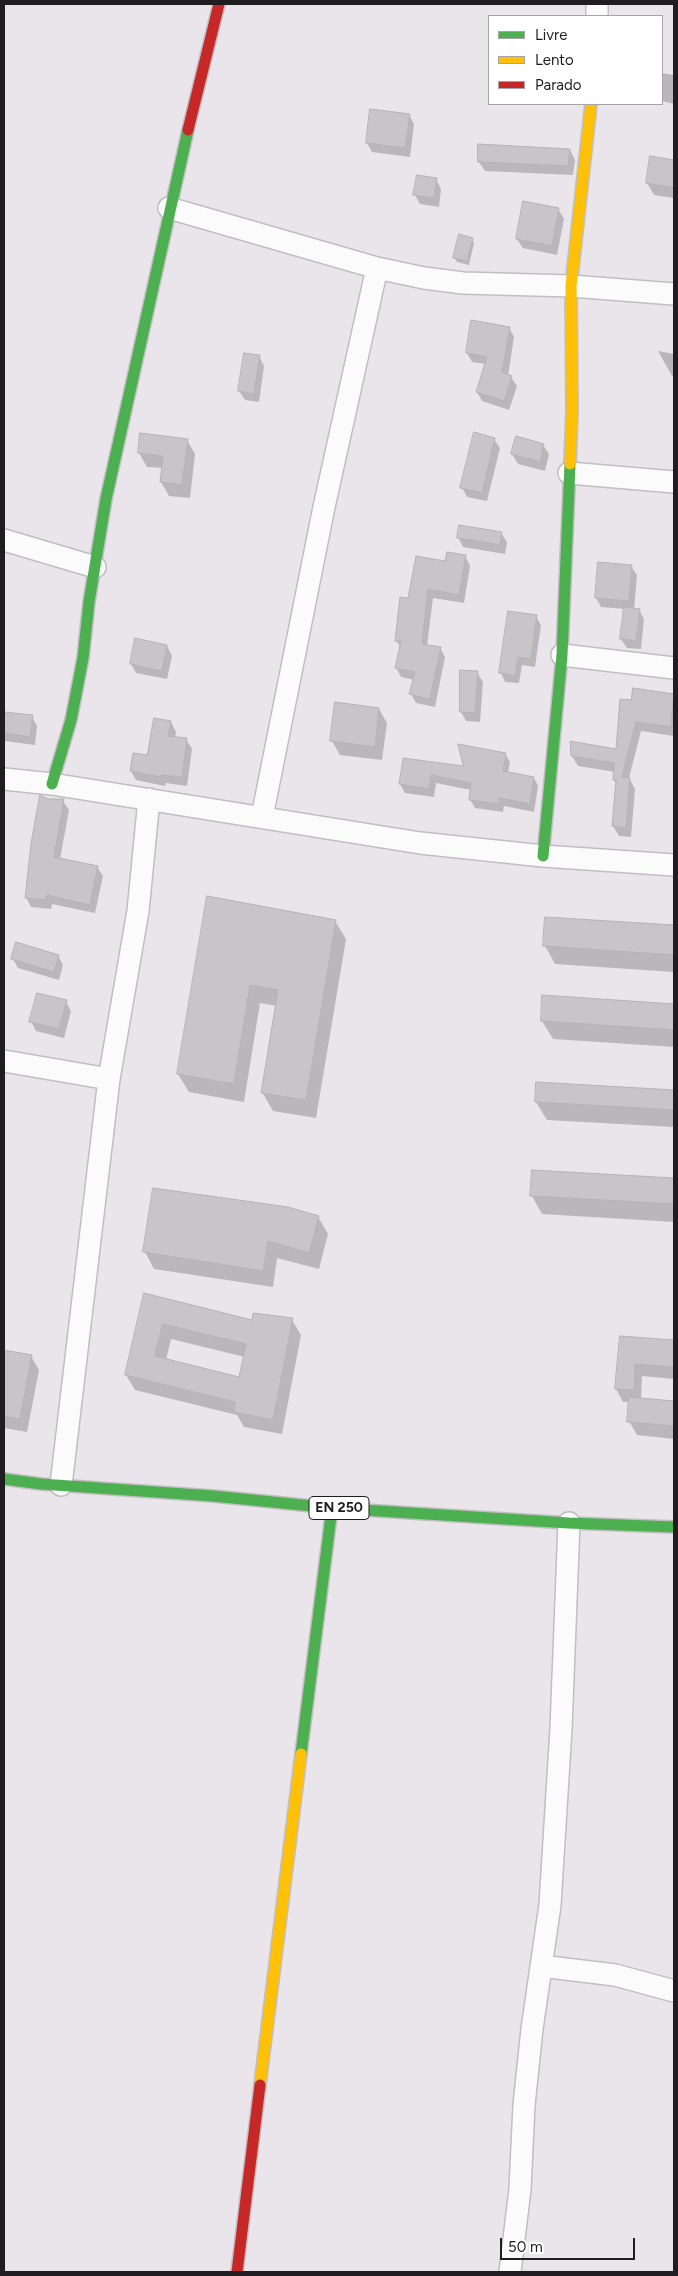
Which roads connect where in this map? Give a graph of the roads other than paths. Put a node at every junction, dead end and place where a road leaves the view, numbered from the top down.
1 (219, 4) edge
2 (591, 105) edge
3 (169, 208) junction
4 (377, 268) junction
5 (571, 286) junction
6 (674, 294) edge
7 (570, 473) junction
8 (674, 482) edge
9 (4, 540) edge
10 (95, 568) junction
11 (562, 655) junction
12 (674, 668) edge
13 (4, 779) edge
14 (52, 784) junction
15 (149, 799) junction
16 (262, 817) junction
17 (543, 856) junction
18 (674, 865) edge
19 (4, 1061) edge
20 (109, 1079) junction
21 (4, 1479) edge
22 (61, 1485) junction
23 (332, 1508) junction
24 (569, 1523) junction
25 (674, 1527) edge
26 (541, 1966) junction
27 (674, 1992) edge
28 (237, 2272) edge
29 (510, 2272) edge

1 - 3 street
2 - 5 street
3 - 4 street
3 - 10 street
4 - 5 street
4 - 16 street
5 - 6 street
5 - 7 street
7 - 8 street
7 - 11 street
9 - 10 street
10 - 14 street
11 - 12 street
11 - 17 street
13 - 14 street
14 - 15 street
15 - 16 street
15 - 20 street
16 - 17 street
17 - 18 street
19 - 20 street
20 - 22 street
21 - 22 street, EN 250
22 - 23 street, EN 250
23 - 24 street, EN 250
23 - 28 street
24 - 25 street, EN 250
24 - 26 street
26 - 27 street
26 - 29 street

